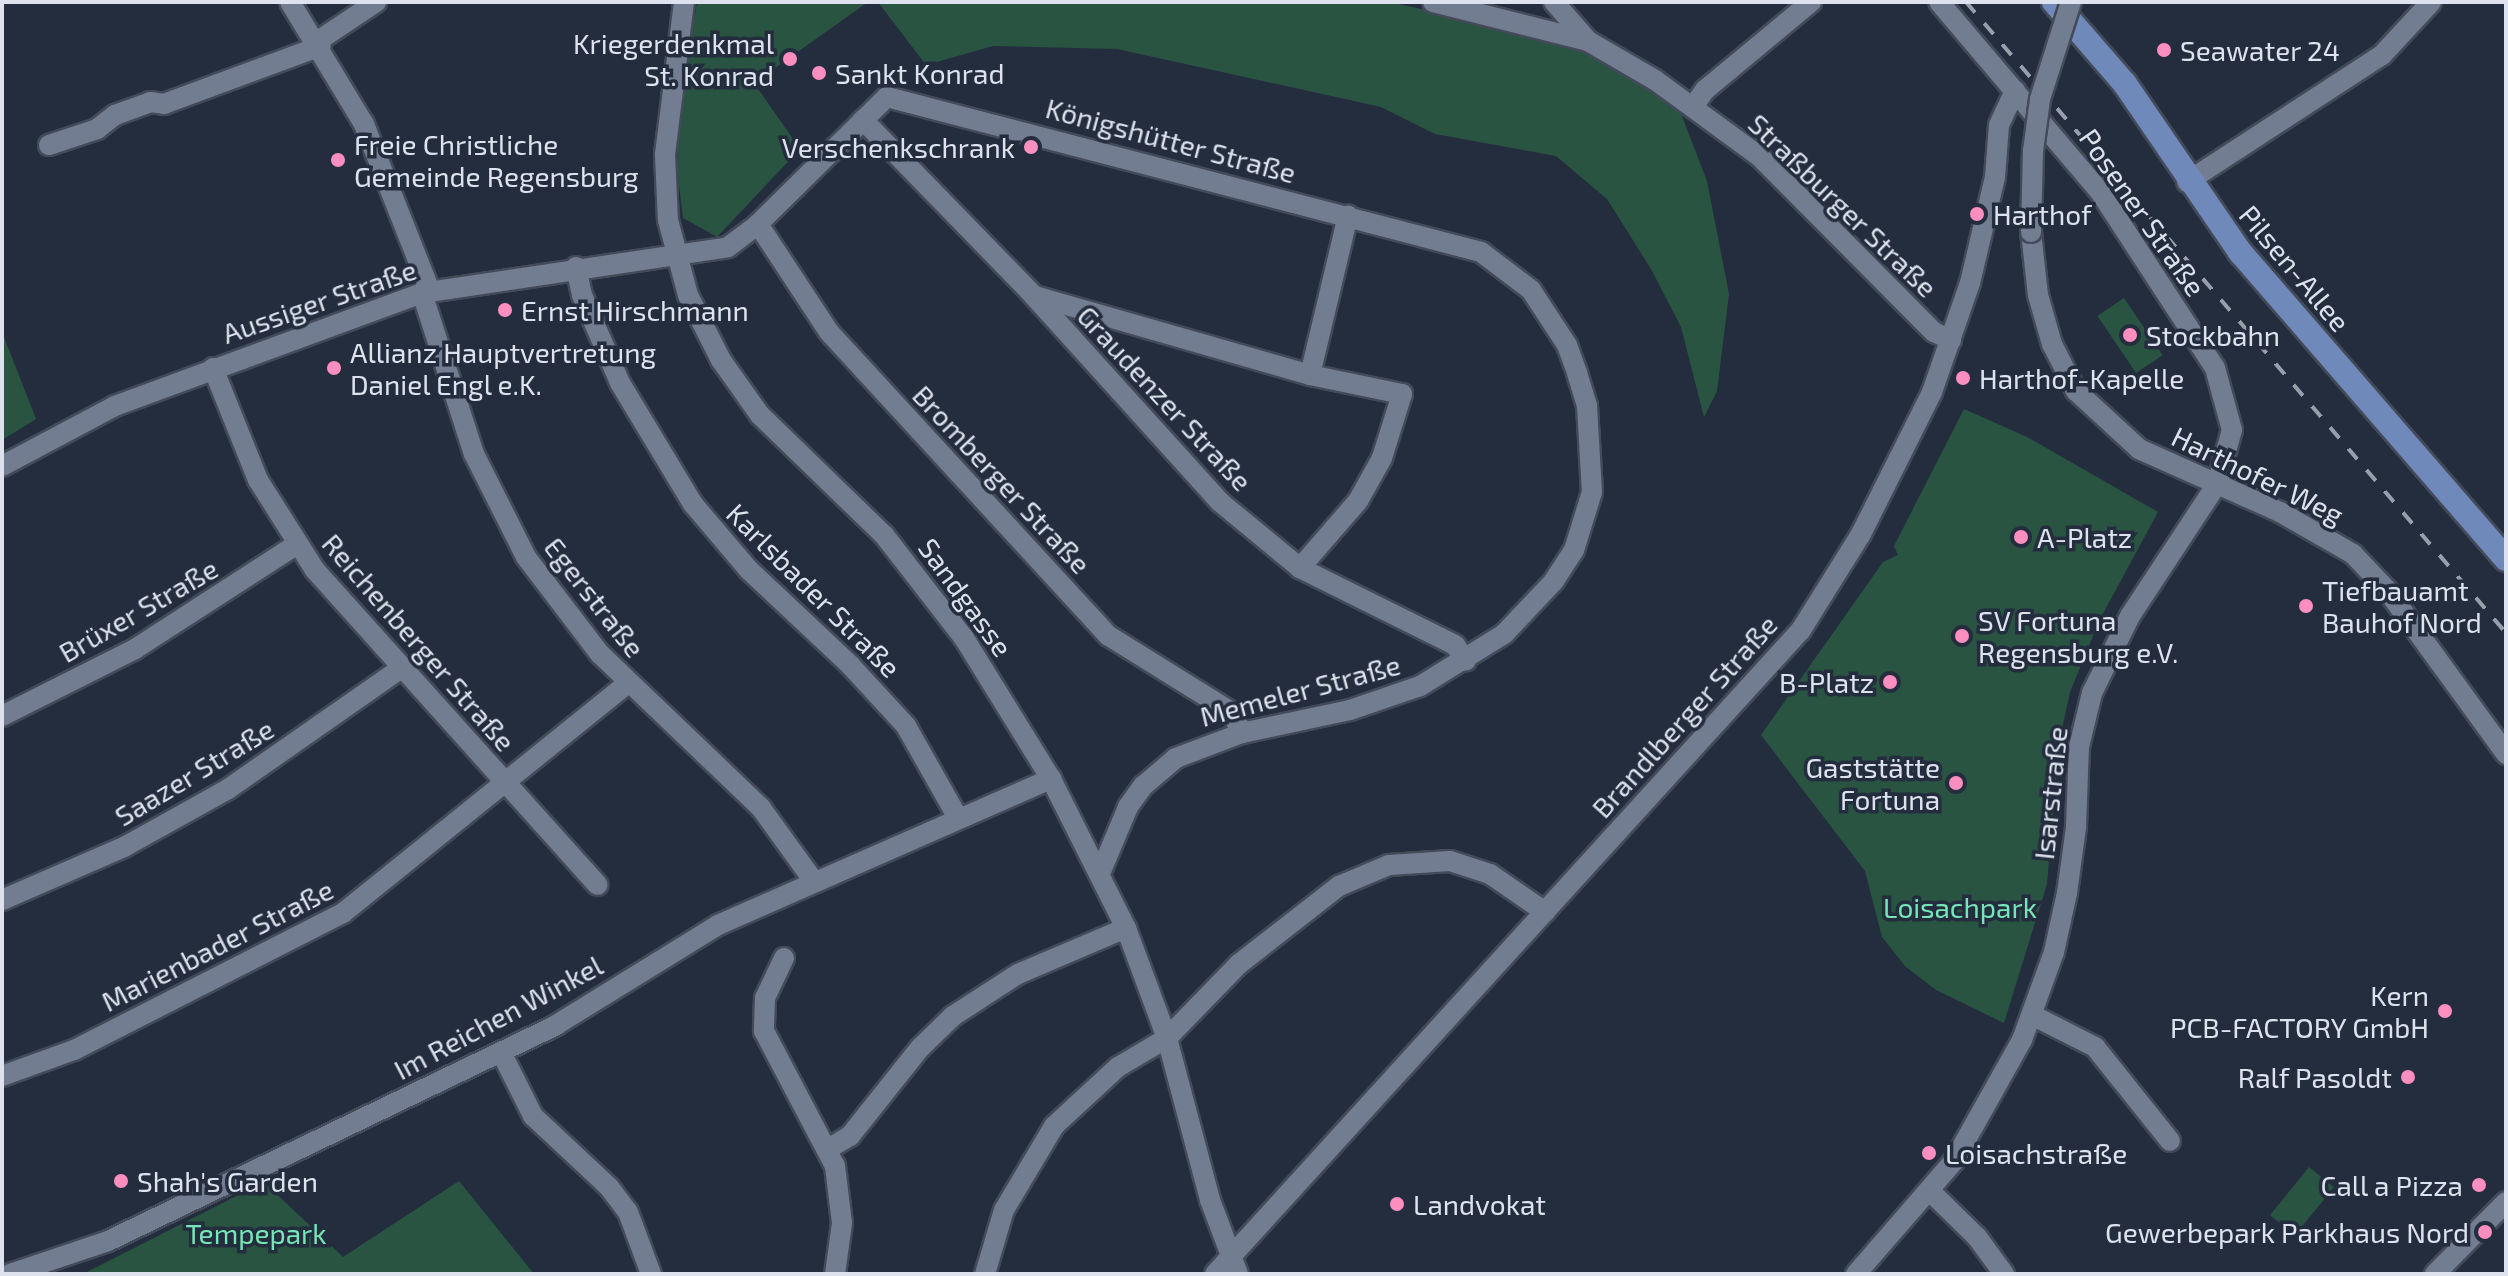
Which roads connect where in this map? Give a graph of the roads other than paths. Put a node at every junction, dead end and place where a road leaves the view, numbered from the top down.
1 (290, 2) edge
2 (376, 2) edge
3 (684, 2) edge
4 (1433, 2) edge
5 (1554, 2) edge
6 (1811, 2) edge
7 (1939, 2) edge
8 (2054, 2) edge
9 (2071, 2) edge
10 (2431, 2) edge
11 (1588, 41) junction
12 (319, 43) junction
13 (2015, 91) junction
14 (887, 97) joint
15 (1693, 107) junction
16 (863, 120) junction
17 (49, 145) dead end
18 (2187, 182) junction
19 (1348, 215) junction
20 (758, 224) junction
21 (1441, 238) joint
22 (675, 256) junction
23 (576, 267) junction
24 (426, 292) junction
25 (1033, 295) junction
26 (1951, 340) junction
27 (213, 368) junction
28 (1310, 375) junction
29 (2, 466) edge
30 (2217, 484) junction
31 (297, 544) junction
32 (2506, 559) edge
33 (1300, 568) junction
34 (1466, 661) junction
35 (400, 669) junction
36 (627, 684) junction
37 (2, 716) edge
38 (1242, 733) junction
39 (2506, 754) edge
40 (1051, 779) junction
41 (507, 785) junction
42 (958, 818) junction
43 (1101, 871) junction
44 (813, 880) junction
45 (598, 885) dead end
46 (2, 900) edge
47 (1545, 912) junction
48 (1126, 928) junction
49 (784, 958) dead end
50 (2032, 1015) junction
51 (1167, 1038) junction
52 (501, 1052) junction
53 (2, 1076) edge
54 (2170, 1141) dead end
55 (828, 1149) junction
56 (1931, 1192) junction
57 (2506, 1202) edge
58 (1236, 1265) edge
59 (10, 1274) edge
60 (651, 1274) edge
61 (835, 1274) edge
62 (985, 1274) edge
63 (1215, 1274) edge
64 (1254, 1274) edge
65 (1856, 1274) edge
66 (2004, 1274) edge
67 (2435, 1274) edge

1 - 12 street, Egerstraße
2 - 12 street
3 - 22 street, Sandgasse
4 - 11 street, Straßburger Straße
5 - 11 street
6 - 15 street
7 - 13 street, Posener Straße
8 - 18 main road, Pilsen-Allee
9 - 30 street, Harthofer Weg, bridge
10 - 18 street
11 - 15 street, Straßburger Straße
12 - 17 street
12 - 24 street, Egerstraße
13 - 26 street, Brandlberger Straße
13 - 30 street, Posener Straße
14 - 16 street, Aussiger Straße
14 - 19 street, Königshütter Straße
15 - 26 street, Straßburger Straße
16 - 20 street, Aussiger Straße
16 - 25 street, Graudenzer Straße
18 - 32 main road, Pilsen-Allee
19 - 21 street, Königshütter Straße
19 - 28 street
20 - 22 street, Aussiger Straße
20 - 38 street, Bromberger Straße
21 - 34 street, Memeler Straße
22 - 23 street, Aussiger Straße
22 - 40 street, Sandgasse
23 - 24 street, Aussiger Straße
23 - 42 street, Karlsbader Straße
24 - 27 street, Aussiger Straße
24 - 36 street, Egerstraße
25 - 28 street
25 - 33 street, Graudenzer Straße
26 - 47 street, Brandlberger Straße
27 - 29 street, Aussiger Straße
27 - 31 street, Reichenberger Straße
28 - 33 street
30 - 39 street, Harthofer Weg
30 - 50 street, Isarstraße
31 - 35 street, Reichenberger Straße
31 - 37 street, Brüxer Straße
33 - 34 street, Graudenzer Straße
34 - 38 street, Memeler Straße
35 - 41 street, Reichenberger Straße
35 - 46 street, Saazer Straße
36 - 41 street, Marienbader Straße
36 - 44 street, Egerstraße
38 - 43 street, Memeler Straße
40 - 42 street, Im Reichen Winkel
40 - 43 street, Sandgasse
41 - 45 street, Reichenberger Straße
41 - 53 street, Marienbader Straße
42 - 44 street, Im Reichen Winkel
43 - 48 street, Sandgasse
44 - 52 street, Im Reichen Winkel
47 - 51 street
47 - 58 street, Brandlberger Straße
48 - 51 street, Sandgasse
48 - 55 street
49 - 55 street
50 - 54 street
50 - 56 street, Isarstraße
51 - 58 street, Sandgasse
51 - 62 street
52 - 59 street, Im Reichen Winkel
52 - 60 street
55 - 61 street
56 - 65 street, Isarstraße
56 - 66 street
57 - 67 street
58 - 63 street, Brandlberger Straße
58 - 64 street

